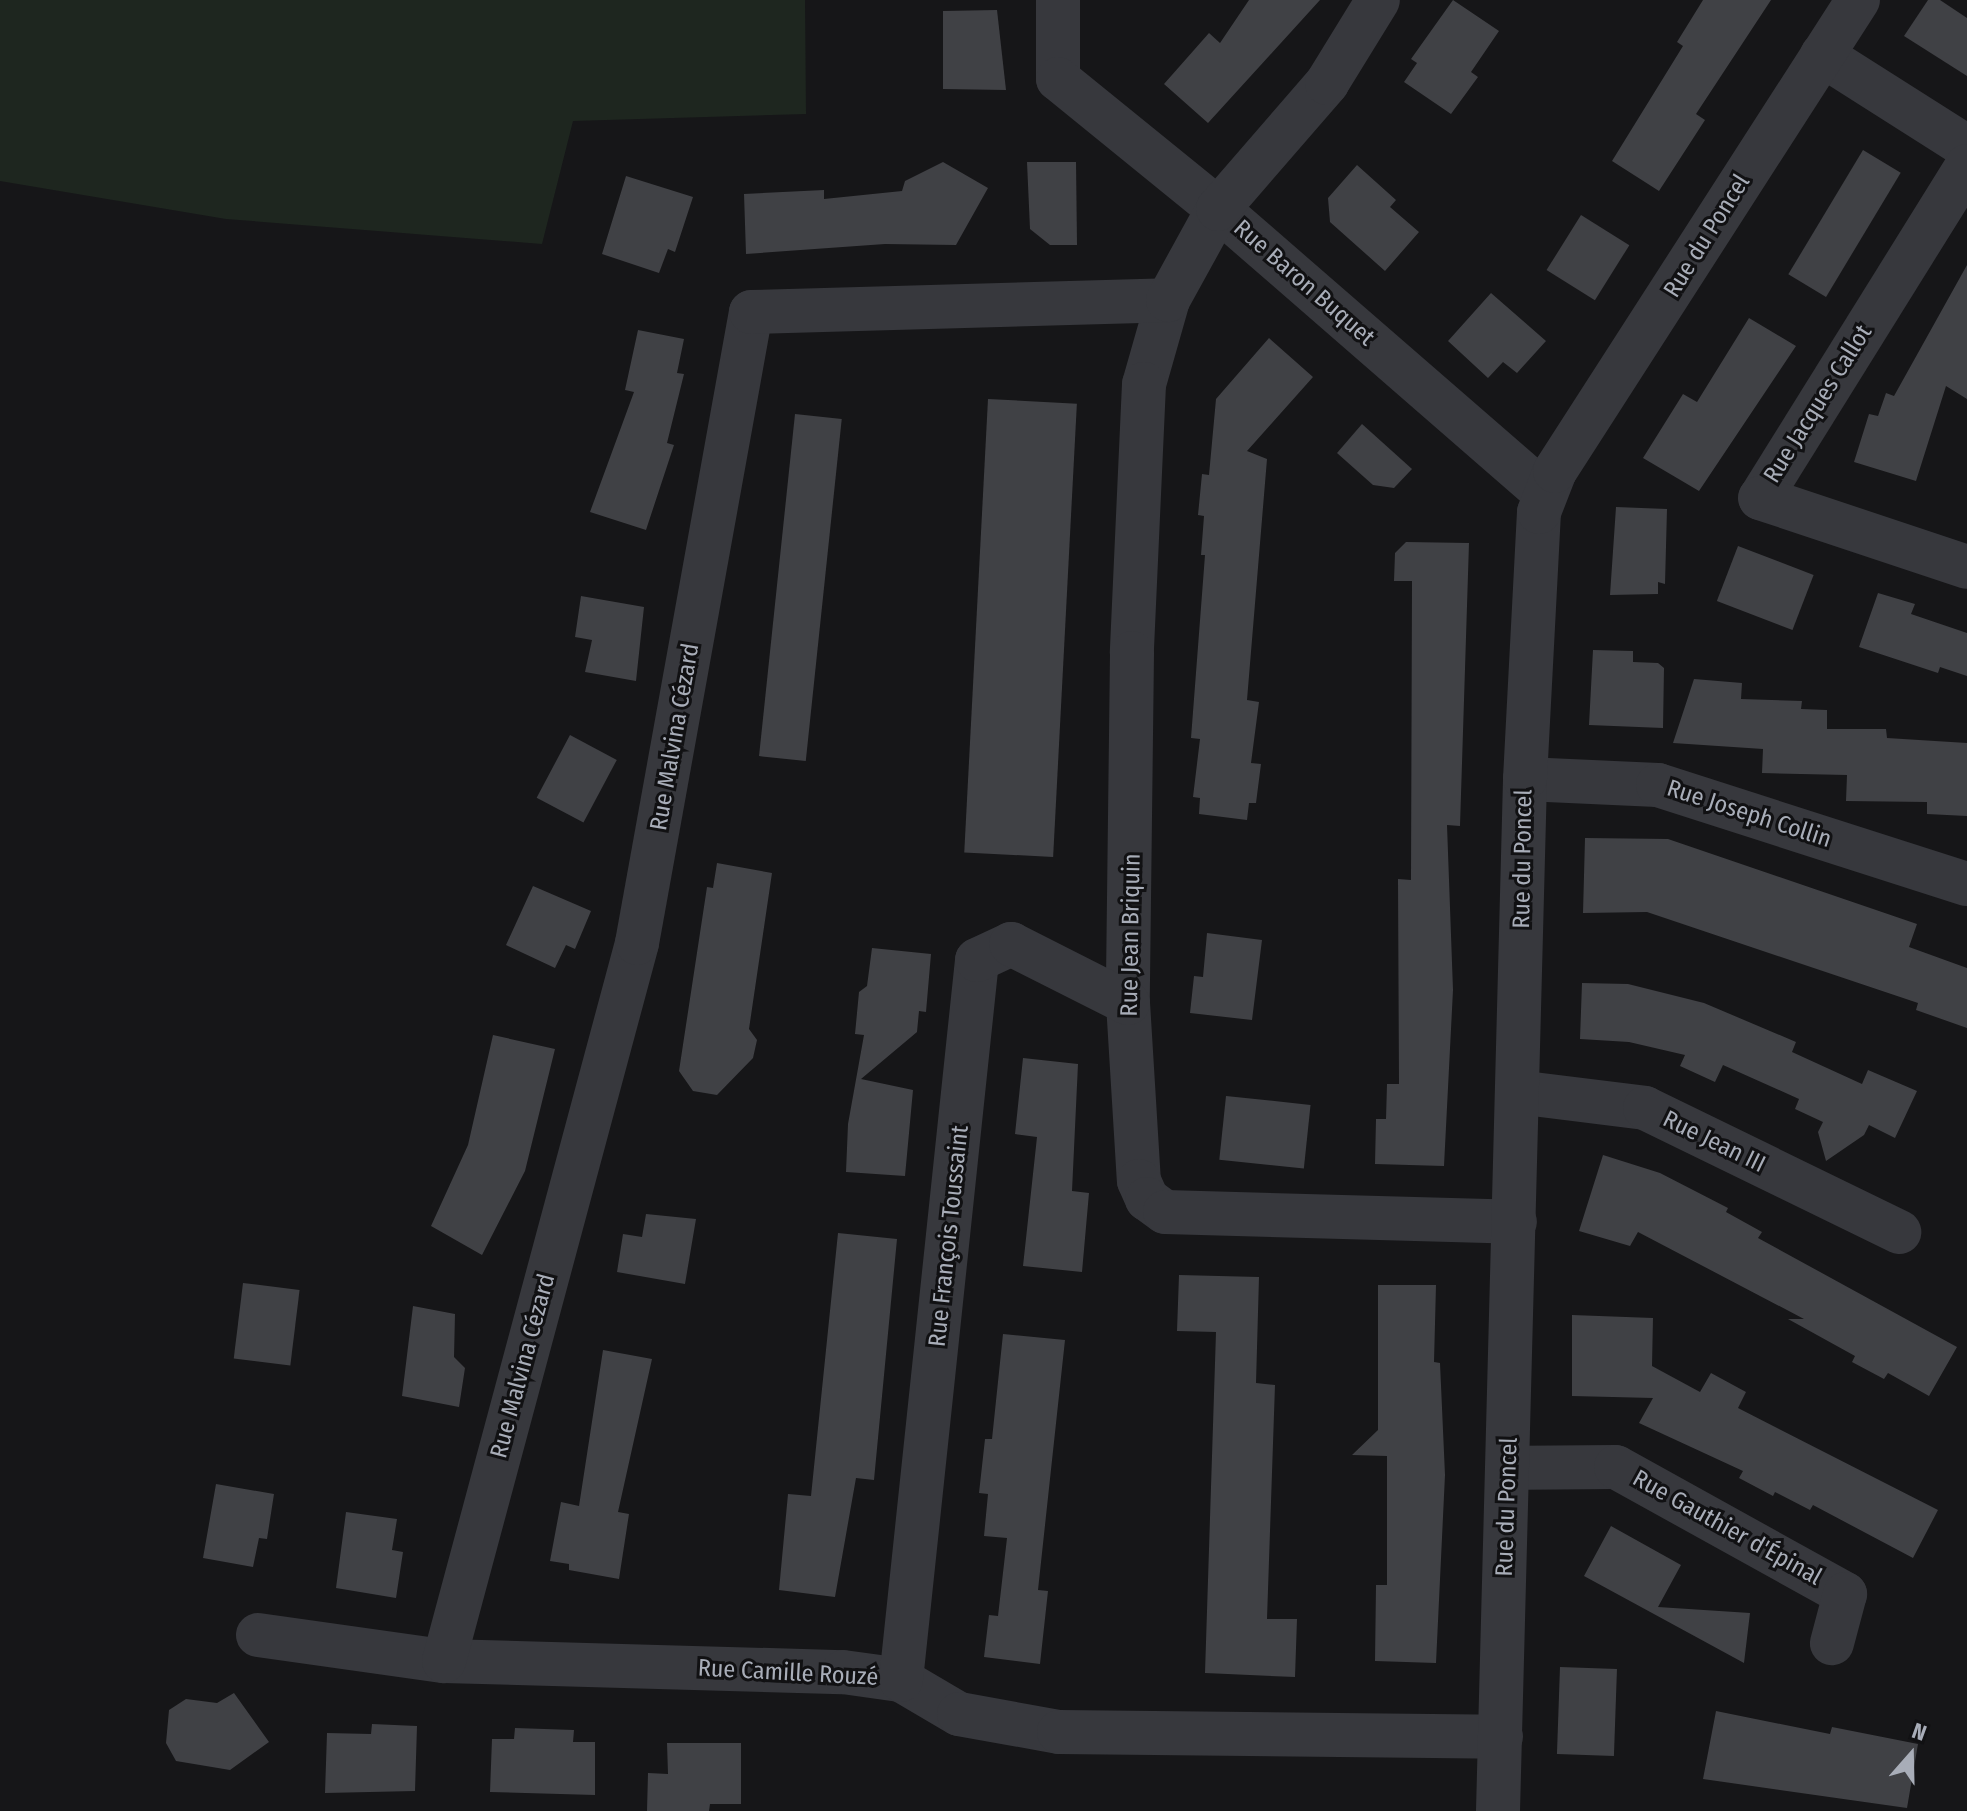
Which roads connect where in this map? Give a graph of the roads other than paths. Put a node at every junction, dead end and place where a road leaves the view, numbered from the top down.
1 (1058, 0) edge
2 (1378, 0) edge
3 (1858, 0) edge
4 (1822, 55) junction
5 (1967, 147) edge
6 (1967, 166) edge
7 (1218, 209) junction
8 (1168, 300) junction
9 (1544, 492) junction
10 (1967, 567) edge
11 (1525, 779) junction
12 (1967, 884) edge
13 (1128, 1003) junction
14 (1517, 1092) junction
15 (1515, 1222) junction
16 (1899, 1232) dead end
17 (1508, 1468) junction
18 (258, 1635) dead end
19 (1832, 1643) dead end
20 (444, 1661) junction
21 (901, 1680) junction
22 (1501, 1737) junction
23 (1498, 1811) edge

1 - 7 street, Rue Baron Buquet
2 - 7 street
3 - 4 street, Rue du Poncel
4 - 5 street
4 - 9 street, Rue du Poncel
6 - 10 street, Rue Jacques Callot
7 - 8 street
7 - 9 street, Rue Baron Buquet
8 - 13 street, Rue Jean Briquin
8 - 20 street, Rue Malvina Cézard
9 - 11 street, Rue du Poncel
11 - 12 street, Rue Joseph Collin
11 - 14 street, Rue du Poncel
13 - 15 street, Rue Jean Briquin
13 - 21 street, Rue François Toussaint
14 - 15 street, Rue du Poncel
14 - 16 street, Rue Jean III
15 - 17 street, Rue du Poncel
17 - 19 street, Rue Gauthier d'Épinal
17 - 22 street, Rue du Poncel
18 - 20 street, Rue Camille Rouzé
20 - 21 street, Rue Camille Rouzé
21 - 22 street, Rue Camille Rouzé
22 - 23 street, Rue du Poncel

